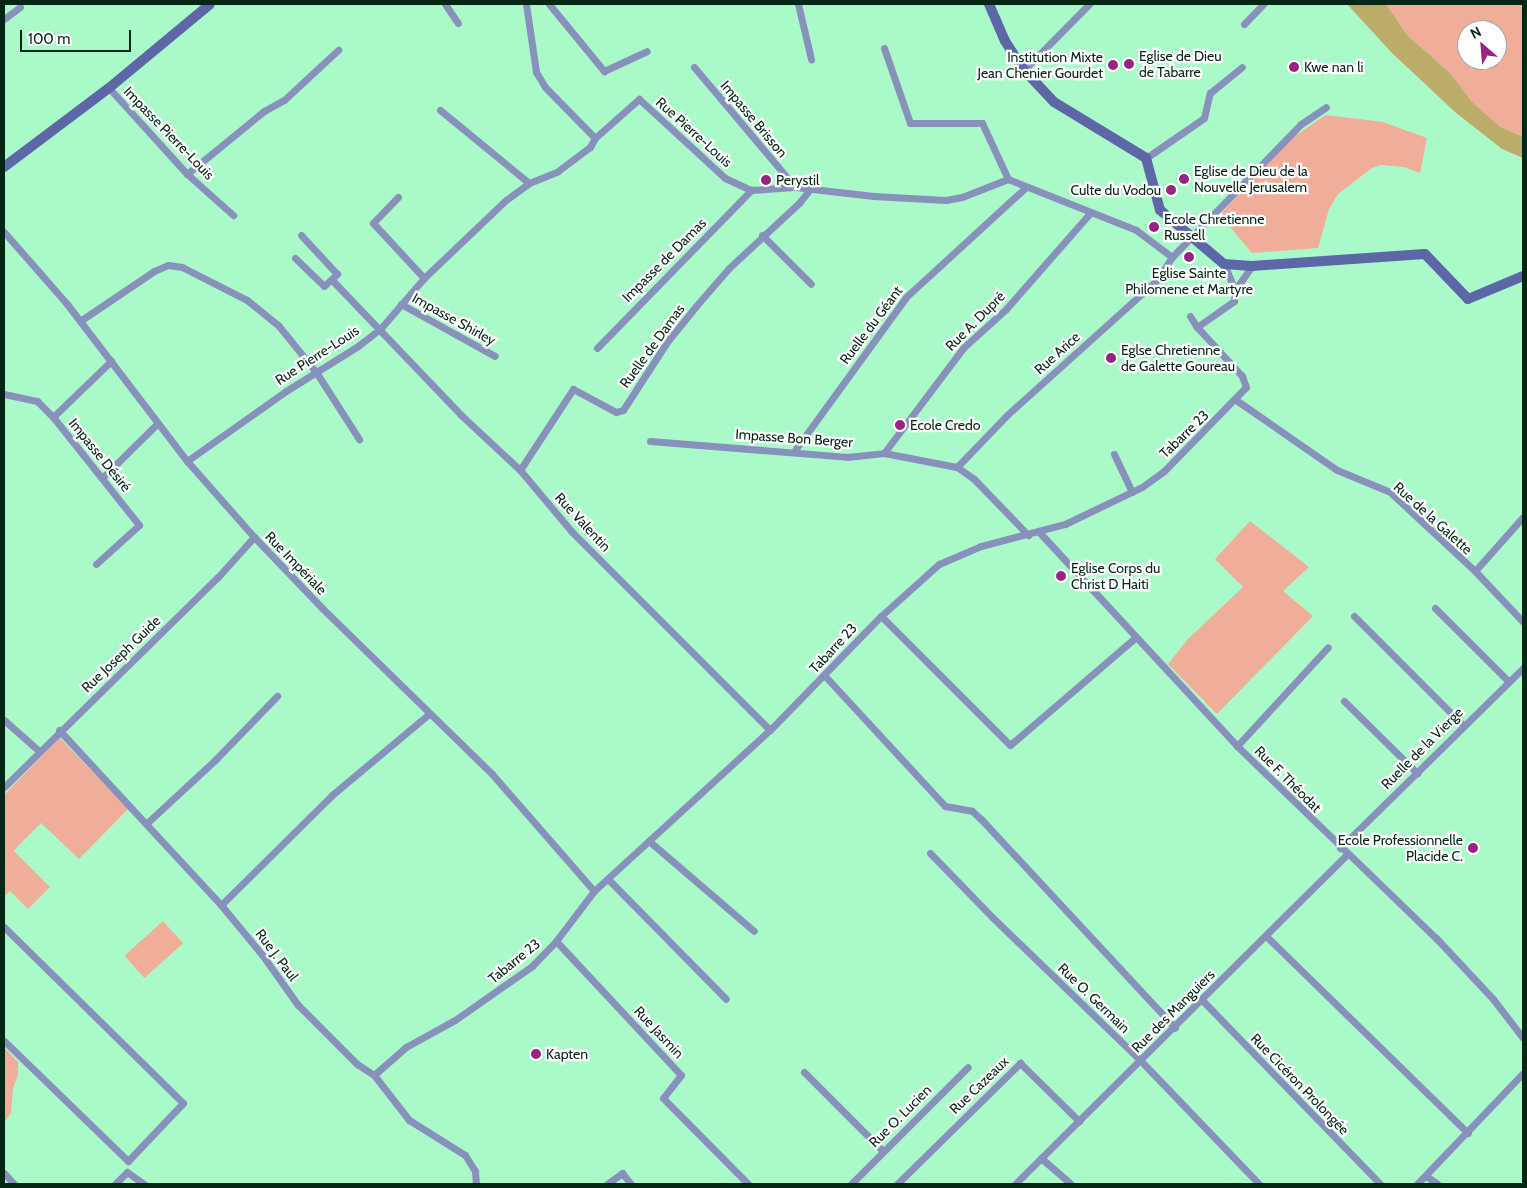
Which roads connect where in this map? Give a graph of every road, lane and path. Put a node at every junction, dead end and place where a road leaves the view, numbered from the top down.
1 (210, 4) edge
2 (445, 4) edge
3 (526, 4) edge
4 (549, 4) edge
5 (798, 4) edge
6 (989, 4) edge
7 (1090, 4) edge
8 (1263, 4) edge
9 (20, 7) dead end
10 (4, 19) edge
11 (458, 22) dead end
12 (1244, 24) dead end
13 (884, 48) dead end
14 (338, 50) dead end
15 (647, 51) dead end
16 (810, 59) dead end
17 (694, 67) dead end
18 (1242, 67) dead end
19 (1024, 70) junction
20 (110, 88) junction
21 (1326, 107) dead end
22 (440, 110) dead end
23 (594, 138) junction
24 (1146, 158) junction
25 (4, 167) edge
26 (187, 174) junction
27 (1008, 179) junction
28 (528, 183) junction
29 (1026, 186) junction
30 (795, 187) junction
31 (810, 189) junction
32 (751, 190) junction
33 (398, 197) dead end
34 (1090, 213) junction
35 (233, 215) dead end
36 (4, 232) edge
37 (301, 235) dead end
38 (762, 235) junction
39 (1192, 235) junction
40 (1172, 257) junction
41 (295, 258) dead end
42 (1224, 264) junction
43 (1252, 266) junction
44 (1523, 276) edge
45 (424, 278) junction
46 (332, 280) junction
47 (811, 284) dead end
48 (1235, 290) junction
49 (401, 304) junction
50 (1190, 316) dead end
51 (80, 320) junction
52 (1197, 327) junction
53 (381, 328) junction
54 (597, 348) dead end
55 (495, 356) dead end
56 (111, 361) junction
57 (316, 372) junction
58 (4, 394) edge
59 (1236, 400) junction
60 (54, 417) junction
61 (158, 423) junction
62 (359, 440) dead end
63 (650, 441) dead end
64 (794, 450) junction
65 (884, 453) junction
66 (1114, 454) dead end
67 (187, 461) junction
68 (957, 467) junction
69 (520, 470) junction
70 (102, 478) junction
71 (1132, 492) junction
72 (1523, 517) edge
73 (1040, 533) junction
74 (1028, 535) junction
75 (254, 537) junction
76 (96, 564) dead end
77 (1475, 571) junction
78 (1435, 608) dead end
79 (881, 616) junction
80 (1354, 616) dead end
81 (1523, 622) edge
82 (1136, 636) junction
83 (1328, 647) dead end
84 (1523, 668) edge
85 (825, 676) junction
86 (1508, 681) junction
87 (277, 696) dead end
88 (1344, 701) dead end
89 (429, 714) junction
90 (4, 720) edge
91 (1463, 725) junction
92 (59, 730) junction
93 (770, 730) junction
94 (1237, 746) junction
95 (38, 750) junction
96 (1416, 772) junction
97 (4, 787) edge
98 (147, 823) junction
99 (650, 841) junction
100 (1340, 848) junction
101 (930, 853) dead end
102 (1347, 854) junction
103 (608, 879) junction
104 (594, 891) junction
105 (221, 905) junction
106 (4, 927) edge
107 (754, 931) dead end
108 (1266, 936) junction
109 (556, 941) junction
110 (726, 999) dead end
111 (1202, 1000) junction
112 (1175, 1028) junction
113 (1523, 1038) edge
114 (4, 1041) edge
115 (1141, 1060) junction
116 (968, 1067) dead end
117 (804, 1072) dead end
118 (1523, 1073) edge
119 (374, 1075) junction
120 (1079, 1121) junction
121 (1468, 1133) junction
122 (882, 1151) junction
123 (1041, 1158) junction
124 (4, 1173) edge
125 (1426, 1176) junction
126 (14, 1184) edge
127 (114, 1184) edge
128 (144, 1184) edge
129 (476, 1184) edge
130 (607, 1184) edge
131 (631, 1184) edge
132 (748, 1184) edge
133 (851, 1184) edge
134 (897, 1184) edge
135 (1015, 1184) edge
136 (1071, 1184) edge
137 (1259, 1184) edge
138 (1380, 1184) edge
139 (1417, 1184) edge
140 (1438, 1184) edge

1 - 20 street
2 - 11 street
3 - 23 street
4 - 15 street
5 - 16 street
6 - 19 street
7 - 19 street
8 - 12 street
9 - 10 street
13 - 27 street
14 - 26 street
17 - 30 street, Impasse Brisson
18 - 24 street
19 - 24 street
20 - 25 street
20 - 26 street, Impasse Pierre-Louis
21 - 39 street
22 - 28 street
23 - 28 street, Rue Pierre-Louis
23 - 32 street, Rue Pierre-Louis
24 - 39 street
26 - 35 street, Impasse Pierre-Louis
27 - 29 street
27 - 31 street, Rue Pierre-Louis
28 - 45 street, Rue Pierre-Louis
29 - 34 street
29 - 64 street, Ruelle du Géant
30 - 31 street, Rue Pierre-Louis
30 - 32 street, Rue Pierre-Louis
31 - 38 street, Ruelle de Damas
32 - 54 street, Impasse de Damas
33 - 45 street
34 - 40 street
34 - 65 street, Rue A. Dupré
36 - 51 street, Rue Impériale
37 - 46 street
38 - 47 street
38 - 69 street, Ruelle de Damas
39 - 40 street
39 - 42 street
40 - 68 street, Rue Arice
41 - 46 street
42 - 43 street
42 - 48 street
43 - 44 street
43 - 48 street
45 - 49 street, Rue Pierre-Louis
46 - 53 street, Rue Valentin
48 - 52 street
49 - 53 street, Rue Pierre-Louis
49 - 55 street, Impasse Shirley
50 - 52 street
51 - 56 street, Rue Impériale
51 - 57 street
52 - 59 street, Tabarre 23
53 - 57 street, Rue Pierre-Louis
53 - 69 street, Rue Valentin
56 - 60 street, Impasse Désiré
56 - 61 street, Rue Impériale
57 - 62 street
57 - 67 street, Rue Pierre-Louis
58 - 60 street
59 - 71 street, Tabarre 23
59 - 77 street, Rue de la Galette
60 - 70 street, Impasse Désiré
61 - 67 street, Rue Impériale
61 - 70 street
63 - 64 street, Impasse Bon Berger
64 - 65 street, Impasse Bon Berger
65 - 68 street, Impasse Bon Berger
66 - 71 street
67 - 75 street, Rue Impériale
68 - 74 street, Impasse Bon Berger
69 - 93 street, Rue Valentin
70 - 76 street, Impasse Désiré
71 - 73 street, Tabarre 23
72 - 77 street, Rue de la Galette
73 - 74 street, Tabarre 23
73 - 82 street, Rue F. Théodat
74 - 79 street, Tabarre 23
75 - 89 street, Rue Impériale
75 - 92 street, Rue Joseph Guide
77 - 81 street
78 - 86 street
79 - 82 street
79 - 85 street, Tabarre 23
80 - 91 street
82 - 94 street, Rue F. Théodat
83 - 94 street
84 - 86 street, Ruelle de la Vierge
85 - 93 street, Tabarre 23
85 - 112 street
86 - 91 street, Ruelle de la Vierge
87 - 98 street
88 - 96 street
89 - 104 street, Rue Impériale
89 - 105 street
90 - 95 street
91 - 96 street, Ruelle de la Vierge
92 - 95 street, Rue Joseph Guide
92 - 98 street, Rue J. Paul
93 - 99 street, Tabarre 23
94 - 100 street, Rue F. Théodat
95 - 97 street, Rue Joseph Guide
96 - 100 street, Ruelle de la Vierge
98 - 105 street, Rue J. Paul
99 - 103 street, Tabarre 23
99 - 107 street
100 - 102 street, Rue F. Théodat
101 - 115 street, Rue O. Germain
102 - 108 street, Rue des Manguiers
102 - 113 street, Rue F. Théodat
103 - 104 street, Tabarre 23
103 - 110 street
104 - 109 street, Tabarre 23
105 - 119 street, Rue J. Paul
106 - 114 street
108 - 111 street, Rue des Manguiers
108 - 121 street
109 - 119 street, Tabarre 23
109 - 132 street, Rue Jasmin
111 - 112 street, Rue des Manguiers
111 - 138 street, Rue Cicéron Prolongée
112 - 115 street, Rue des Manguiers
115 - 120 street, Rue des Manguiers
115 - 137 street, Rue O. Germain
116 - 122 street, Rue O. Lucien
117 - 122 street
118 - 121 street
119 - 129 street, Rue J. Paul
120 - 123 street, Rue des Manguiers
120 - 134 street, Rue Cazeaux
121 - 125 street
122 - 133 street, Rue O. Lucien
123 - 135 street, Rue des Manguiers
123 - 136 street
124 - 126 street
125 - 139 street
125 - 140 street
127 - 128 street
130 - 131 street

